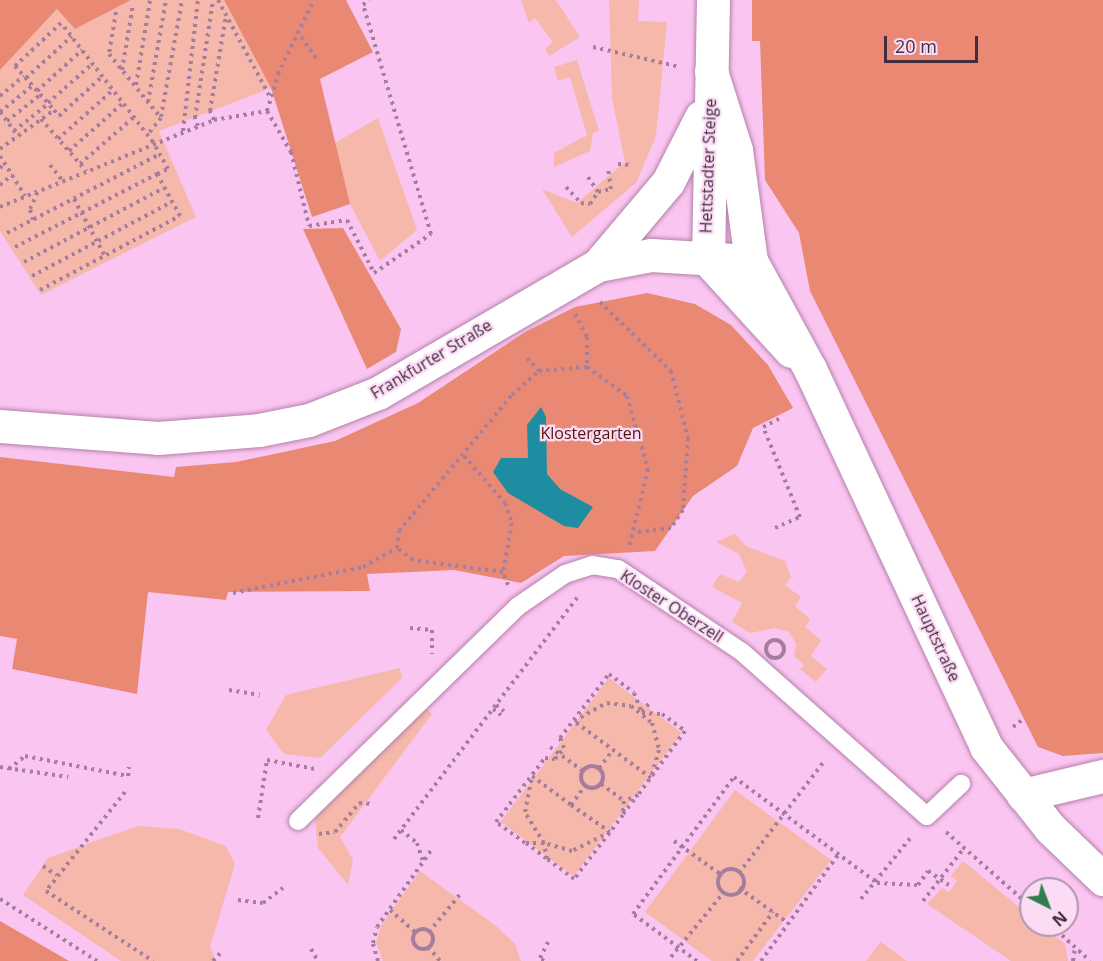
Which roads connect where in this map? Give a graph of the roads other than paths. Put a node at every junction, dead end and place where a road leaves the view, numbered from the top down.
1 (713, 0) edge
2 (711, 71) junction
3 (749, 246) junction
4 (708, 260) junction
5 (598, 265) junction
6 (810, 369) junction
7 (0, 426) edge
8 (1103, 776) edge
9 (960, 784) dead end
10 (1023, 795) junction
11 (298, 821) dead end
12 (1103, 879) edge

1 - 2 main road, Hettstadter Steige
2 - 3 main road, Hettstadter Steige
2 - 4 main road, Hettstadter Steige
2 - 5 main road, Hettstadter Steige
3 - 4 main road, Frankfurter Straße
3 - 6 main road, Hauptstraße
4 - 5 main road, Frankfurter Straße
4 - 6 main road, Hauptstraße
5 - 7 main road, Frankfurter Straße
6 - 10 main road, Hauptstraße
8 - 10 main road
9 - 11 lane, Kloster Oberzell
10 - 12 main road, Hauptstraße

